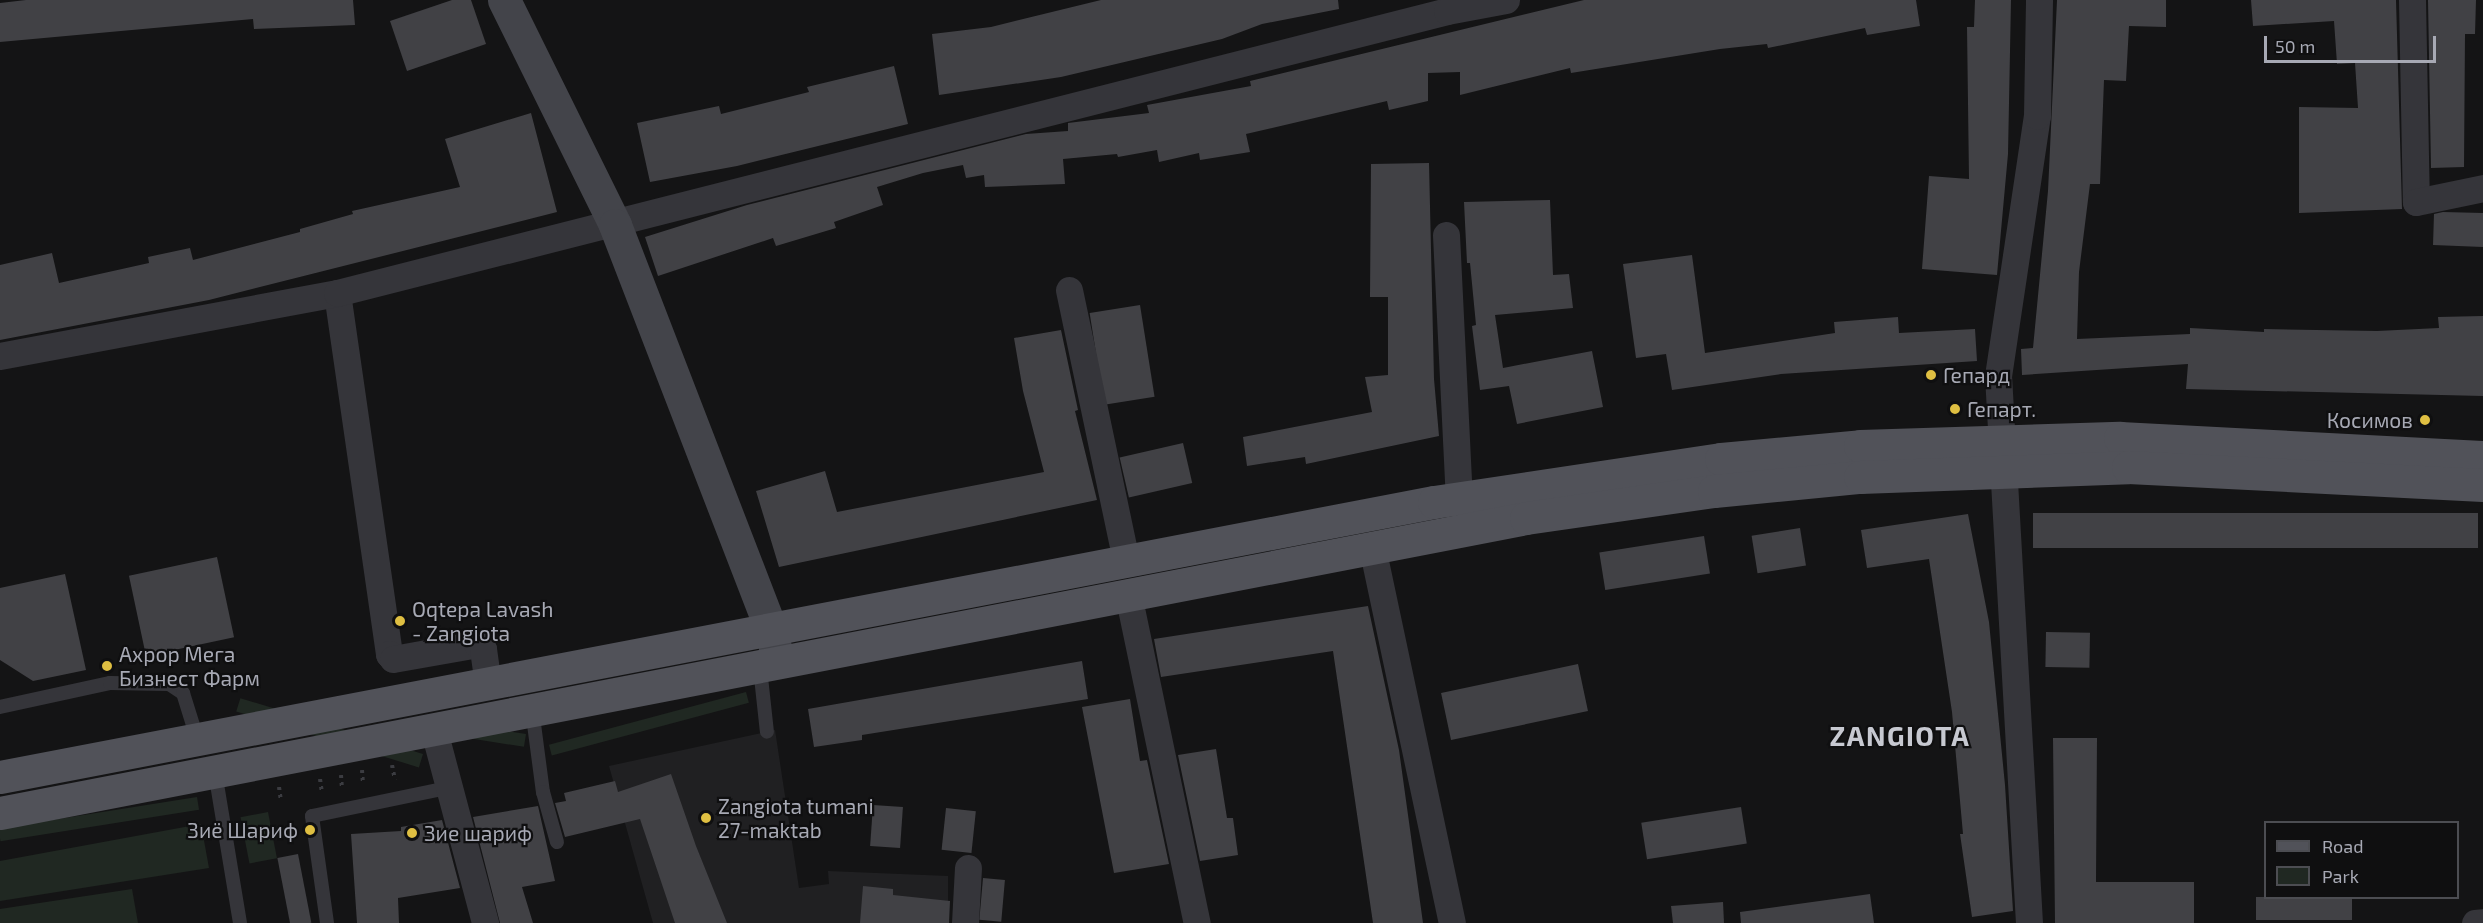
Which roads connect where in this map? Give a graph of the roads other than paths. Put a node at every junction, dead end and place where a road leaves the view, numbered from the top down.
1 (504, 0) edge
2 (1506, 0) edge
3 (2038, 0) edge
4 (2412, 0) edge
5 (1445, 5) edge
6 (2483, 188) edge
7 (615, 225) junction
8 (1446, 235) dead end
9 (1070, 290) dead end
10 (336, 293) junction
11 (0, 356) edge
12 (2000, 455) junction
13 (2483, 457) edge
14 (2483, 485) edge
15 (1459, 498) junction
16 (1372, 547) junction
17 (1126, 560) junction
18 (1128, 594) junction
19 (771, 630) junction
20 (769, 666) junction
21 (488, 682) junction
22 (0, 707) edge
23 (532, 709) junction
24 (432, 728) junction
25 (767, 732) dead end
26 (197, 738) junction
27 (215, 770) junction
28 (0, 777) edge
29 (447, 788) junction
30 (0, 813) edge
31 (557, 842) dead end
32 (968, 868) dead end
33 (2483, 922) edge
34 (240, 923) edge
35 (327, 923) edge
36 (485, 923) edge
37 (965, 923) edge
38 (1197, 923) edge
39 (1452, 923) edge
40 (2029, 923) edge
41 (2475, 923) edge

1 - 7 main road
2 - 5 street
3 - 12 street
4 - 6 street
5 - 7 street
7 - 10 street
7 - 19 main road
8 - 15 street
9 - 17 street
10 - 11 street
10 - 21 street
12 - 13 main road
12 - 14 main road
12 - 15 main road
12 - 16 main road
12 - 40 street
15 - 17 main road
16 - 18 main road
16 - 39 street
17 - 19 main road
18 - 20 main road
18 - 38 street
19 - 20 main road
19 - 21 main road
20 - 23 main road
20 - 25 lane
21 - 26 main road
22 - 26 lane
23 - 24 main road
23 - 31 lane
24 - 27 main road
24 - 29 street
26 - 28 main road
27 - 30 main road
27 - 34 lane
29 - 35 lane
29 - 36 street
32 - 37 street
33 - 41 street

